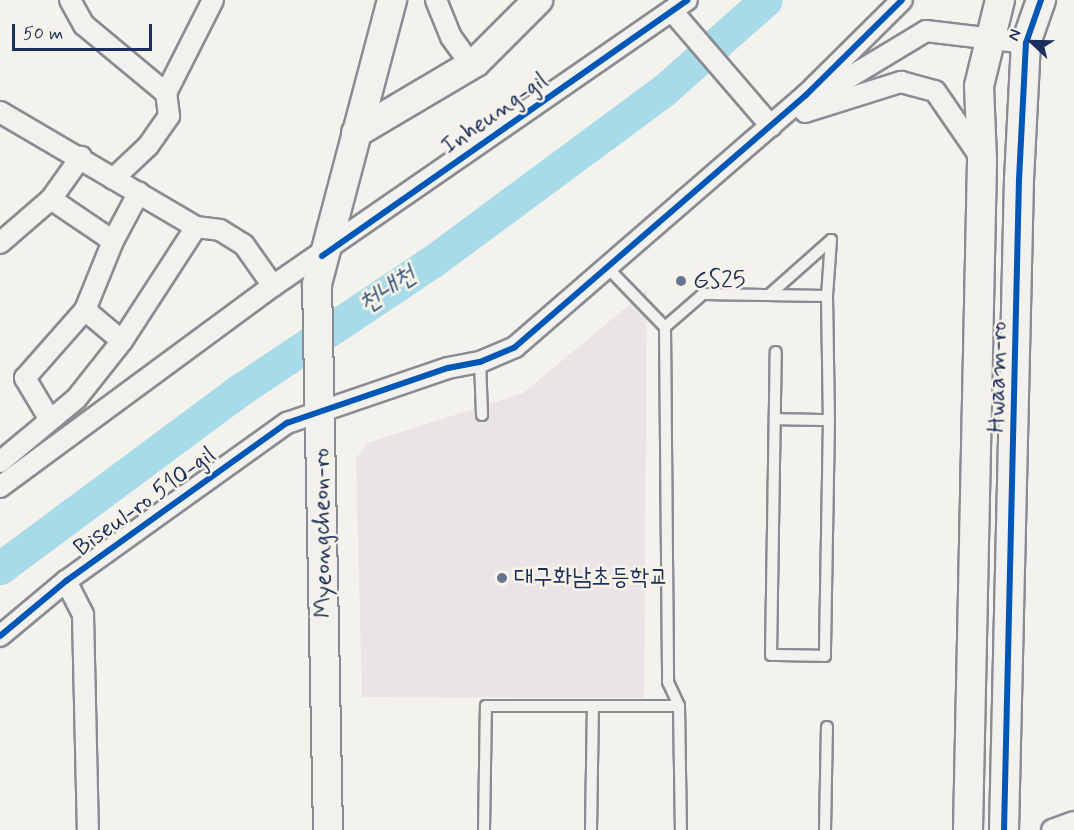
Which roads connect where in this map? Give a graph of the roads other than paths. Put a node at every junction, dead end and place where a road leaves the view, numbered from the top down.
1 (70, 0) edge
2 (213, 0) edge
3 (392, 0) edge
4 (436, 0) edge
5 (538, 0) edge
6 (902, 0) edge
7 (1000, 0) edge
8 (1041, 0) edge
9 (680, 6) edge
10 (988, 38) junction
11 (1026, 43) junction
12 (471, 65) junction
13 (166, 93) junction
14 (0, 112) edge
15 (775, 122) junction
16 (356, 133) junction
17 (81, 157) junction
18 (982, 160) junction
19 (113, 179) junction
20 (139, 192) junction
21 (51, 199) junction
22 (196, 227) junction
23 (113, 241) junction
24 (0, 243) edge
25 (322, 256) junction
26 (606, 266) junction
27 (273, 286) junction
28 (770, 295) junction
29 (827, 296) junction
30 (85, 310) junction
31 (665, 327) junction
32 (122, 341) junction
33 (776, 352) dead end
34 (480, 362) junction
35 (320, 412) junction
36 (58, 415) junction
37 (482, 416) dead end
38 (775, 419) junction
39 (829, 420) junction
40 (78, 427) junction
41 (0, 462) edge
42 (0, 487) edge
43 (66, 581) junction
44 (0, 636) edge
45 (593, 706) junction
46 (678, 706) junction
47 (827, 727) dead end
48 (1074, 822) edge
49 (88, 830) edge
50 (328, 830) edge
51 (484, 830) edge
52 (591, 830) edge
53 (681, 830) edge
54 (825, 830) edge
55 (968, 830) edge
56 (1004, 830) edge
57 (1052, 830) edge

1 - 13 street
2 - 13 street
3 - 16 main road, Myeongcheon-ro
4 - 12 street
5 - 12 main road
6 - 15 street
7 - 10 main road, Hwaam-ro
8 - 11 main road, Hwaam-ro
9 - 15 street
9 - 25 street, Inheung-gil
10 - 11 street
10 - 15 street
10 - 18 main road, Hwaam-ro
11 - 56 main road, Hwaam-ro
12 - 16 main road
13 - 19 street
14 - 17 street
15 - 18 street
15 - 26 street, Biseul-ro 510-gil
16 - 25 main road, Myeongcheon-ro
17 - 19 street
17 - 21 street
18 - 55 main road, Hwaam-ro
19 - 20 street
20 - 22 street
20 - 23 street
21 - 23 street
21 - 24 street
22 - 27 street
22 - 32 street
23 - 30 street
25 - 27 street, Inheung-gil
25 - 35 main road, Myeongcheon-ro
26 - 31 lane
26 - 34 street, Biseul-ro 510-gil
27 - 40 street, Inheung-gil
28 - 29 lane
28 - 29 lane
28 - 31 lane
29 - 39 lane
30 - 32 street
30 - 36 street
31 - 46 lane
32 - 36 street
33 - 38 lane
34 - 35 street, Biseul-ro 510-gil
34 - 37 lane
35 - 43 street, Biseul-ro 510-gil
35 - 50 main road, Myeongcheon-ro
36 - 40 street
36 - 41 street
38 - 39 lane
38 - 39 lane
40 - 42 street, Inheung-gil
43 - 44 street, Biseul-ro 510-gil
43 - 49 street
45 - 46 lane
45 - 51 lane
45 - 52 lane
46 - 53 lane
47 - 54 lane
48 - 57 street

